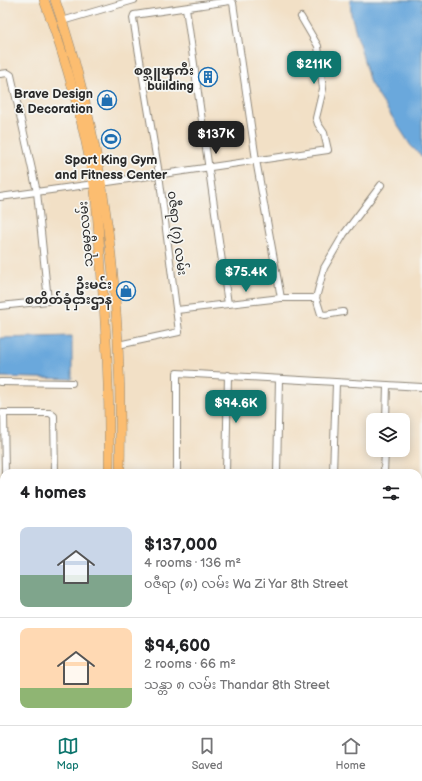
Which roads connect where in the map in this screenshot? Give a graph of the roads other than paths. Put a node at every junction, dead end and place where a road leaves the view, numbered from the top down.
1 (44, 0) edge
2 (55, 0) edge
3 (134, 0) edge
4 (186, 8) junction
5 (301, 17) dead end
6 (62, 20) junction
7 (0, 74) edge
8 (256, 160) junction
9 (209, 167) junction
10 (159, 174) junction
11 (97, 183) junction
12 (381, 185) dead end
13 (37, 192) junction
14 (0, 197) edge
15 (281, 298) junction
16 (316, 298) junction
17 (228, 304) junction
18 (0, 306) edge
19 (177, 310) junction
20 (342, 312) dead end
21 (118, 345) junction
22 (228, 375) junction
23 (279, 379) junction
24 (0, 382) edge
25 (72, 383) dead end
26 (336, 383) junction
27 (387, 385) junction
28 (422, 387) edge
29 (2, 413) edge
30 (386, 413) edge
31 (385, 457) edge
32 (5, 469) edge
33 (55, 469) edge
34 (109, 469) edge
35 (120, 469) edge
36 (177, 469) edge
37 (226, 469) edge
38 (277, 469) edge
39 (333, 469) edge
40 (384, 469) edge

1 - 11 main road, သုဓမ္မာလမ်း
2 - 6 main road, သုဓမ္မာလမ်း
3 - 6 street
4 - 8 street
4 - 9 street
4 - 10 street, ၀ဇီရာ (၇) လမ်း
5 - 8 street
6 - 11 main road, သုဓမ္မာလမ်း
7 - 13 street
8 - 9 street
8 - 15 street
9 - 10 street
9 - 17 street
10 - 11 street
10 - 19 street, ၀ဇီရာ (၇) လမ်း
11 - 13 street
11 - 21 main road, သုဓမ္မာလမ်း
11 - 34 main road, သုဓမ္မာလမ်း
12 - 16 street
13 - 14 street
13 - 18 street
15 - 16 street
15 - 17 street
16 - 20 street
17 - 19 street
19 - 21 street, ၀ဇီရာ (၇) လမ်း
21 - 35 main road, သုဓမ္မာလမ်း
22 - 23 street
22 - 36 street
22 - 37 street
23 - 26 street
23 - 38 street
24 - 25 street
26 - 27 street
26 - 39 street
27 - 28 street
27 - 30 street
29 - 32 street
29 - 33 street
31 - 40 street

